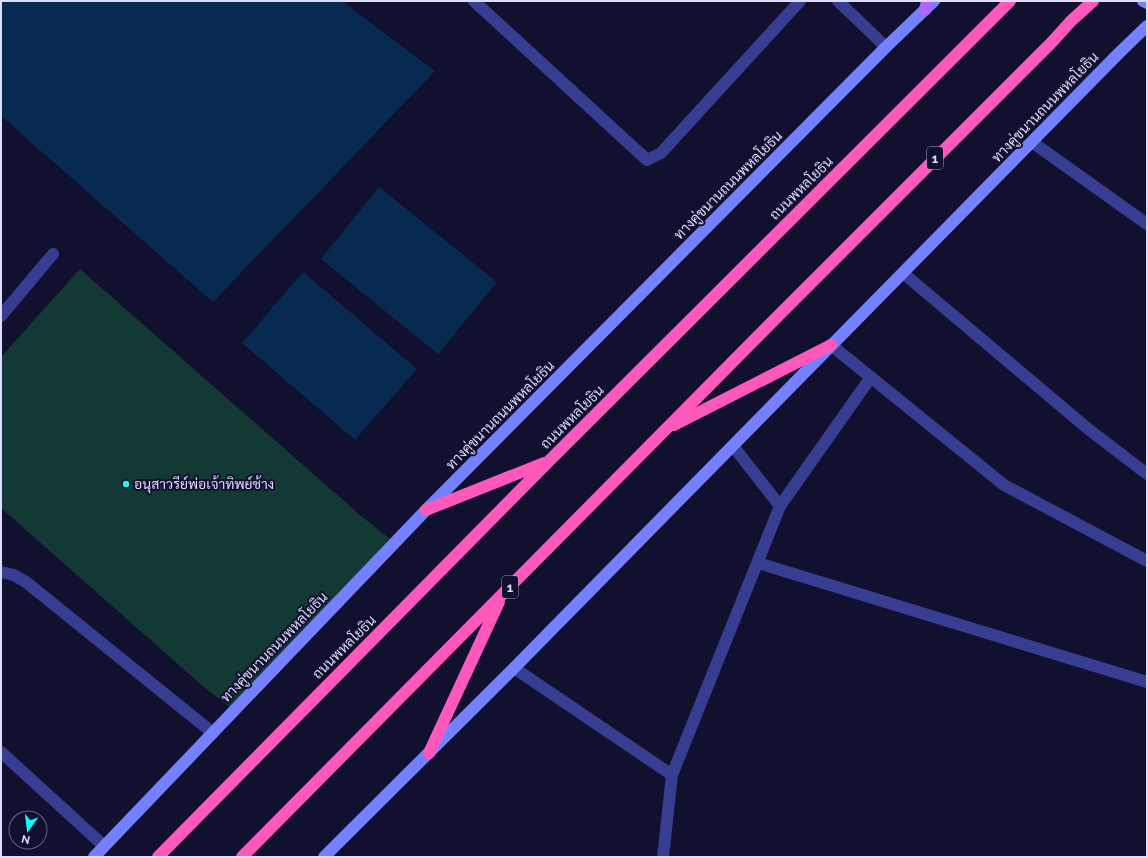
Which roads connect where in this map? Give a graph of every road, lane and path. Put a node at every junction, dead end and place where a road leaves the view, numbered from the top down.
1 (474, 1) edge
2 (800, 1) edge
3 (838, 1) edge
4 (934, 1) edge
5 (1010, 1) edge
6 (1093, 1) edge
7 (1143, 1) edge
8 (1147, 3) edge
9 (926, 5) edge
10 (1147, 26) edge
11 (886, 47) junction
12 (1032, 142) junction
13 (1147, 224) edge
14 (53, 254) dead end
15 (903, 273) junction
16 (1, 316) edge
17 (831, 345) junction
18 (871, 377) junction
19 (664, 430) junction
20 (733, 446) junction
21 (549, 461) junction
22 (1147, 474) edge
23 (780, 506) junction
24 (426, 510) junction
25 (1147, 561) edge
26 (758, 563) junction
27 (1, 572) edge
28 (503, 593) junction
29 (514, 668) junction
30 (1147, 682) edge
31 (213, 733) junction
32 (1, 752) edge
33 (429, 753) junction
34 (672, 775) junction
35 (104, 846) junction
36 (94, 857) edge
37 (158, 857) edge
38 (242, 857) edge
39 (324, 857) edge
40 (663, 857) edge

1 - 2 street
3 - 11 street
4 - 9 main road, ทางคู่ขนานถนนพหลโยธิน
5 - 21 highway, ถนนพหลโยธิน
6 - 19 highway, 1
7 - 8 main road
9 - 11 main road, ทางคู่ขนานถนนพหลโยธิน
10 - 12 main road, ทางคู่ขนานถนนพหลโยธิน
11 - 24 main road, ทางคู่ขนานถนนพหลโยธิน
12 - 13 street
12 - 15 main road, ทางคู่ขนานถนนพหลโยธิน
14 - 16 street
15 - 17 main road, ทางคู่ขนานถนนพหลโยธิน
15 - 22 street
17 - 18 street
17 - 19 highway
17 - 20 main road, ทางคู่ขนานถนนพหลโยธิน
18 - 23 street
18 - 25 street
19 - 28 highway, 1
20 - 23 street
20 - 29 main road, ทางคู่ขนานถนนพหลโยธิน
21 - 24 highway
21 - 37 highway, ถนนพหลโยธิน
23 - 26 street
24 - 31 main road, ทางคู่ขนานถนนพหลโยธิน
26 - 30 street
26 - 34 street
27 - 31 street
28 - 33 highway
28 - 38 highway, 1
29 - 33 main road, ทางคู่ขนานถนนพหลโยธิน
29 - 34 street
31 - 35 main road, ทางคู่ขนานถนนพหลโยธิน
32 - 35 street
33 - 39 main road, ทางคู่ขนานถนนพหลโยธิน
34 - 40 street
35 - 36 main road, ทางคู่ขนานถนนพหลโยธิน

